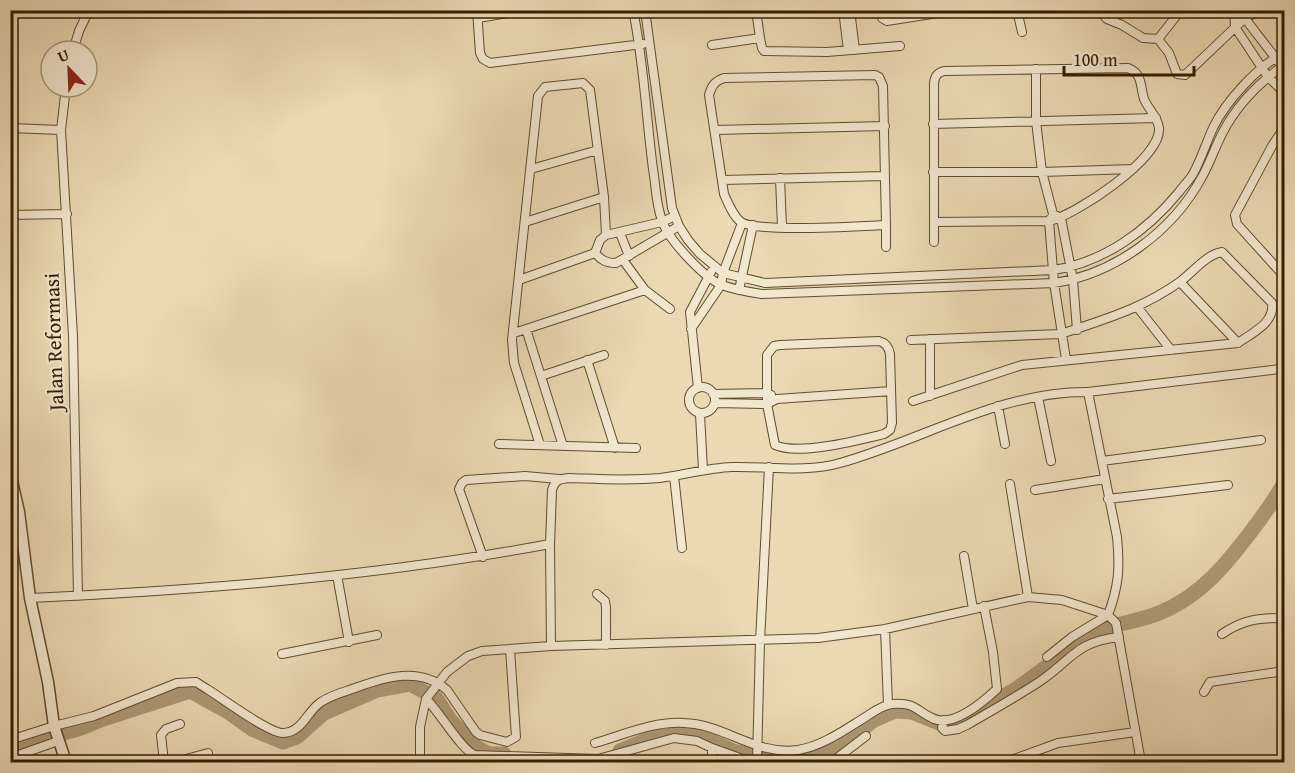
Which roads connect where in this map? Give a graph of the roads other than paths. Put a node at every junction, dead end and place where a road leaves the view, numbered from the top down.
1 (89, 10) edge
2 (527, 10) edge
3 (633, 10) edge
4 (645, 10) edge
5 (843, 10) edge
6 (850, 10) edge
7 (881, 10) edge
8 (957, 10) edge
9 (1017, 10) edge
10 (1099, 10) edge
11 (1120, 10) edge
12 (1180, 10) edge
13 (1235, 10) edge
14 (1262, 10) edge
15 (477, 14) edge
16 (757, 17) dead end
17 (1245, 18) junction
18 (1111, 20) junction
19 (1235, 27) junction
20 (648, 28) junction
21 (637, 30) junction
22 (1022, 32) dead end
23 (760, 38) junction
24 (77, 39) edge
25 (1158, 39) junction
26 (650, 42) junction
27 (639, 44) junction
28 (712, 45) dead end
29 (900, 46) dead end
30 (852, 50) junction
31 (1284, 53) edge
32 (1276, 57) junction
33 (1284, 67) edge
34 (1261, 68) junction
35 (1036, 69) junction
36 (1268, 77) junction
37 (655, 82) junction
38 (644, 83) junction
39 (1284, 92) edge
40 (65, 99) edge
41 (1156, 118) junction
42 (1036, 121) junction
43 (933, 124) junction
44 (885, 126) junction
45 (10, 128) edge
46 (1284, 128) edge
47 (61, 130) junction
48 (715, 130) junction
49 (663, 144) junction
50 (650, 145) junction
51 (598, 150) junction
52 (531, 169) junction
53 (1134, 169) junction
54 (933, 172) junction
55 (1042, 172) junction
56 (885, 176) junction
57 (780, 178) junction
58 (722, 180) junction
59 (604, 197) junction
60 (67, 214) junction
61 (10, 215) edge
62 (675, 216) junction
63 (1054, 217) junction
64 (525, 222) junction
65 (662, 222) junction
66 (934, 222) junction
67 (742, 223) junction
68 (753, 225) junction
69 (886, 225) junction
70 (679, 226) junction
71 (782, 227) junction
72 (620, 233) junction
73 (668, 234) junction
74 (606, 235) junction
75 (934, 242) dead end
76 (886, 247) dead end
77 (595, 253) junction
78 (626, 259) junction
79 (715, 266) junction
80 (1070, 267) junction
81 (1054, 270) junction
82 (723, 273) junction
83 (708, 275) junction
84 (741, 276) junction
85 (1284, 276) edge
86 (909, 278) junction
87 (519, 280) junction
88 (1073, 280) junction
89 (1180, 282) junction
90 (1054, 283) junction
91 (721, 285) junction
92 (910, 289) junction
93 (645, 290) junction
94 (739, 290) junction
95 (1138, 308) junction
96 (669, 309) dead end
97 (526, 329) junction
98 (691, 329) junction
99 (1077, 330) junction
100 (514, 333) junction
101 (1061, 334) junction
102 (930, 339) junction
103 (910, 340) dead end
104 (1238, 343) junction
105 (1171, 350) junction
106 (604, 355) dead end
107 (1066, 359) junction
108 (587, 360) junction
109 (1280, 369) dead end
110 (541, 376) junction
111 (698, 387) junction
112 (891, 391) junction
113 (1088, 392) junction
114 (766, 393) junction
115 (713, 394) junction
116 (930, 396) junction
117 (1038, 397) junction
118 (777, 399) junction
119 (914, 401) dead end
120 (715, 403) junction
121 (767, 404) junction
122 (998, 406) junction
123 (700, 414) junction
124 (1261, 440) dead end
125 (499, 444) dead end
126 (1005, 444) dead end
127 (540, 446) junction
128 (563, 446) junction
129 (615, 448) junction
130 (636, 448) dead end
131 (1051, 461) dead end
132 (1102, 461) junction
133 (769, 467) junction
134 (703, 470) junction
135 (10, 472) edge
136 (674, 476) junction
137 (559, 479) junction
138 (1105, 479) junction
139 (1011, 484) dead end
140 (1228, 484) dead end
141 (1035, 490) dead end
142 (1108, 499) junction
143 (550, 544) junction
144 (682, 548) dead end
145 (483, 556) junction
146 (964, 556) dead end
147 (337, 575) junction
148 (597, 594) dead end
149 (78, 596) junction
150 (1028, 597) junction
151 (30, 598) junction
152 (984, 606) junction
153 (973, 609) junction
154 (1108, 615) junction
155 (1284, 618) edge
156 (885, 628) junction
157 (1222, 634) dead end
158 (377, 636) dead end
159 (1118, 636) junction
160 (760, 641) junction
161 (349, 642) junction
162 (606, 645) junction
163 (551, 646) junction
164 (510, 649) junction
165 (282, 654) dead end
166 (1047, 657) dead end
167 (1284, 671) edge
168 (436, 684) junction
169 (1204, 692) dead end
170 (426, 698) junction
171 (888, 705) junction
172 (943, 723) junction
173 (180, 724) dead end
174 (1135, 732) junction
175 (56, 734) junction
176 (866, 736) dead end
177 (10, 740) edge
178 (595, 743) dead end
179 (712, 748) junction
180 (208, 753) dead end
181 (756, 756) edge
182 (10, 758) edge
183 (66, 762) edge
184 (164, 762) edge
185 (175, 762) edge
186 (420, 762) edge
187 (712, 762) edge
188 (832, 762) edge
189 (1006, 762) edge
190 (1141, 762) edge

1 - 24 street
2 - 15 street
3 - 21 street
4 - 20 street
5 - 30 street
6 - 30 street
7 - 8 street
9 - 22 street
10 - 18 street
11 - 18 street
12 - 25 street
13 - 17 street
13 - 19 street
14 - 17 street
15 - 27 street
16 - 23 street
17 - 19 street
17 - 32 street
18 - 25 street
19 - 25 street
19 - 34 street
20 - 21 street
20 - 26 street
21 - 27 street
23 - 28 street
23 - 30 street
26 - 27 street
26 - 37 street
27 - 38 street
29 - 30 street
31 - 32 street
32 - 33 street
32 - 34 street
33 - 36 street
34 - 36 street
34 - 80 street
35 - 41 street
35 - 42 street
35 - 43 street
36 - 39 street
36 - 88 street
37 - 38 street
37 - 49 street
38 - 50 street
40 - 47 street, Jalan Reformasi
41 - 42 street
41 - 53 street
42 - 43 street
42 - 55 street
43 - 54 street
44 - 48 street
44 - 48 street
44 - 56 street
45 - 47 street
46 - 85 street
47 - 60 street, Jalan Reformasi
48 - 58 street
49 - 50 street
49 - 62 street
50 - 65 street
51 - 52 street
51 - 52 street
51 - 59 street
52 - 64 street
53 - 55 street
53 - 63 street
54 - 55 street
54 - 66 street
55 - 63 street
56 - 57 street
56 - 69 street
57 - 58 street
57 - 71 street
58 - 67 street
59 - 64 street
59 - 74 street
60 - 61 street
60 - 149 street, Jalan Reformasi
62 - 65 street
62 - 70 street
63 - 66 street
63 - 80 street
63 - 81 street
64 - 87 street
65 - 72 street
65 - 73 street
66 - 75 street
67 - 68 street
67 - 82 street
68 - 71 street
68 - 84 street
69 - 71 street
69 - 76 street
70 - 73 street
70 - 79 street
72 - 74 street
72 - 78 street
73 - 78 street
73 - 83 street
74 - 77 street
77 - 78 street
77 - 87 street
78 - 93 street
79 - 82 street
79 - 83 street
80 - 81 street
80 - 88 street
81 - 86 street
81 - 90 street
82 - 84 street
82 - 91 street
83 - 91 street
83 - 98 street
84 - 86 street
84 - 94 street
86 - 92 street
87 - 100 street
88 - 90 street
88 - 99 street
89 - 95 street
89 - 104 street
89 - 104 street
90 - 92 street
90 - 101 street
91 - 94 street
91 - 98 street
92 - 94 street
93 - 96 street
93 - 97 street
95 - 99 street
95 - 105 street
97 - 100 street
97 - 110 street
98 - 111 street
99 - 101 street
100 - 127 street
101 - 102 street
101 - 107 street
102 - 103 street
102 - 116 street
104 - 105 street
105 - 107 street
106 - 108 street
107 - 116 street
108 - 110 street
108 - 129 street
109 - 113 street
110 - 128 street
111 - 115 street
111 - 123 street
112 - 114 street
112 - 118 street
112 - 121 street
113 - 117 street
113 - 132 street
114 - 115 street
114 - 118 street
114 - 121 street
115 - 120 street
116 - 119 street
117 - 122 street
117 - 131 street
118 - 121 street
120 - 121 street
120 - 123 street
122 - 126 street
122 - 133 street
123 - 134 street
124 - 132 street
125 - 127 street
127 - 128 street
128 - 129 street
129 - 130 street
132 - 138 street
133 - 134 street
133 - 160 street
134 - 136 street
135 - 151 street
136 - 137 street
136 - 144 street
137 - 143 street
137 - 145 street
138 - 141 street
138 - 142 street
139 - 150 street
140 - 142 street
142 - 154 street
143 - 145 street
143 - 163 street
145 - 147 street
146 - 153 street
147 - 149 street
147 - 161 street
148 - 162 street
149 - 151 street
150 - 152 street
150 - 154 street
151 - 175 street
152 - 153 street
152 - 172 street
153 - 156 street
154 - 159 street
154 - 166 street
155 - 157 street
156 - 160 street
156 - 171 street
158 - 161 street
159 - 172 street
159 - 174 street
160 - 162 street
160 - 181 street
161 - 165 street
162 - 163 street
163 - 164 street
164 - 168 street
164 - 168 street
167 - 169 street
168 - 170 street
168 - 175 street
170 - 179 street
170 - 186 street
171 - 172 street
171 - 181 street
173 - 184 street
174 - 189 street
174 - 190 street
175 - 177 street
175 - 182 street
175 - 183 street
176 - 188 street
178 - 181 street
179 - 181 street
179 - 187 street
180 - 185 street

